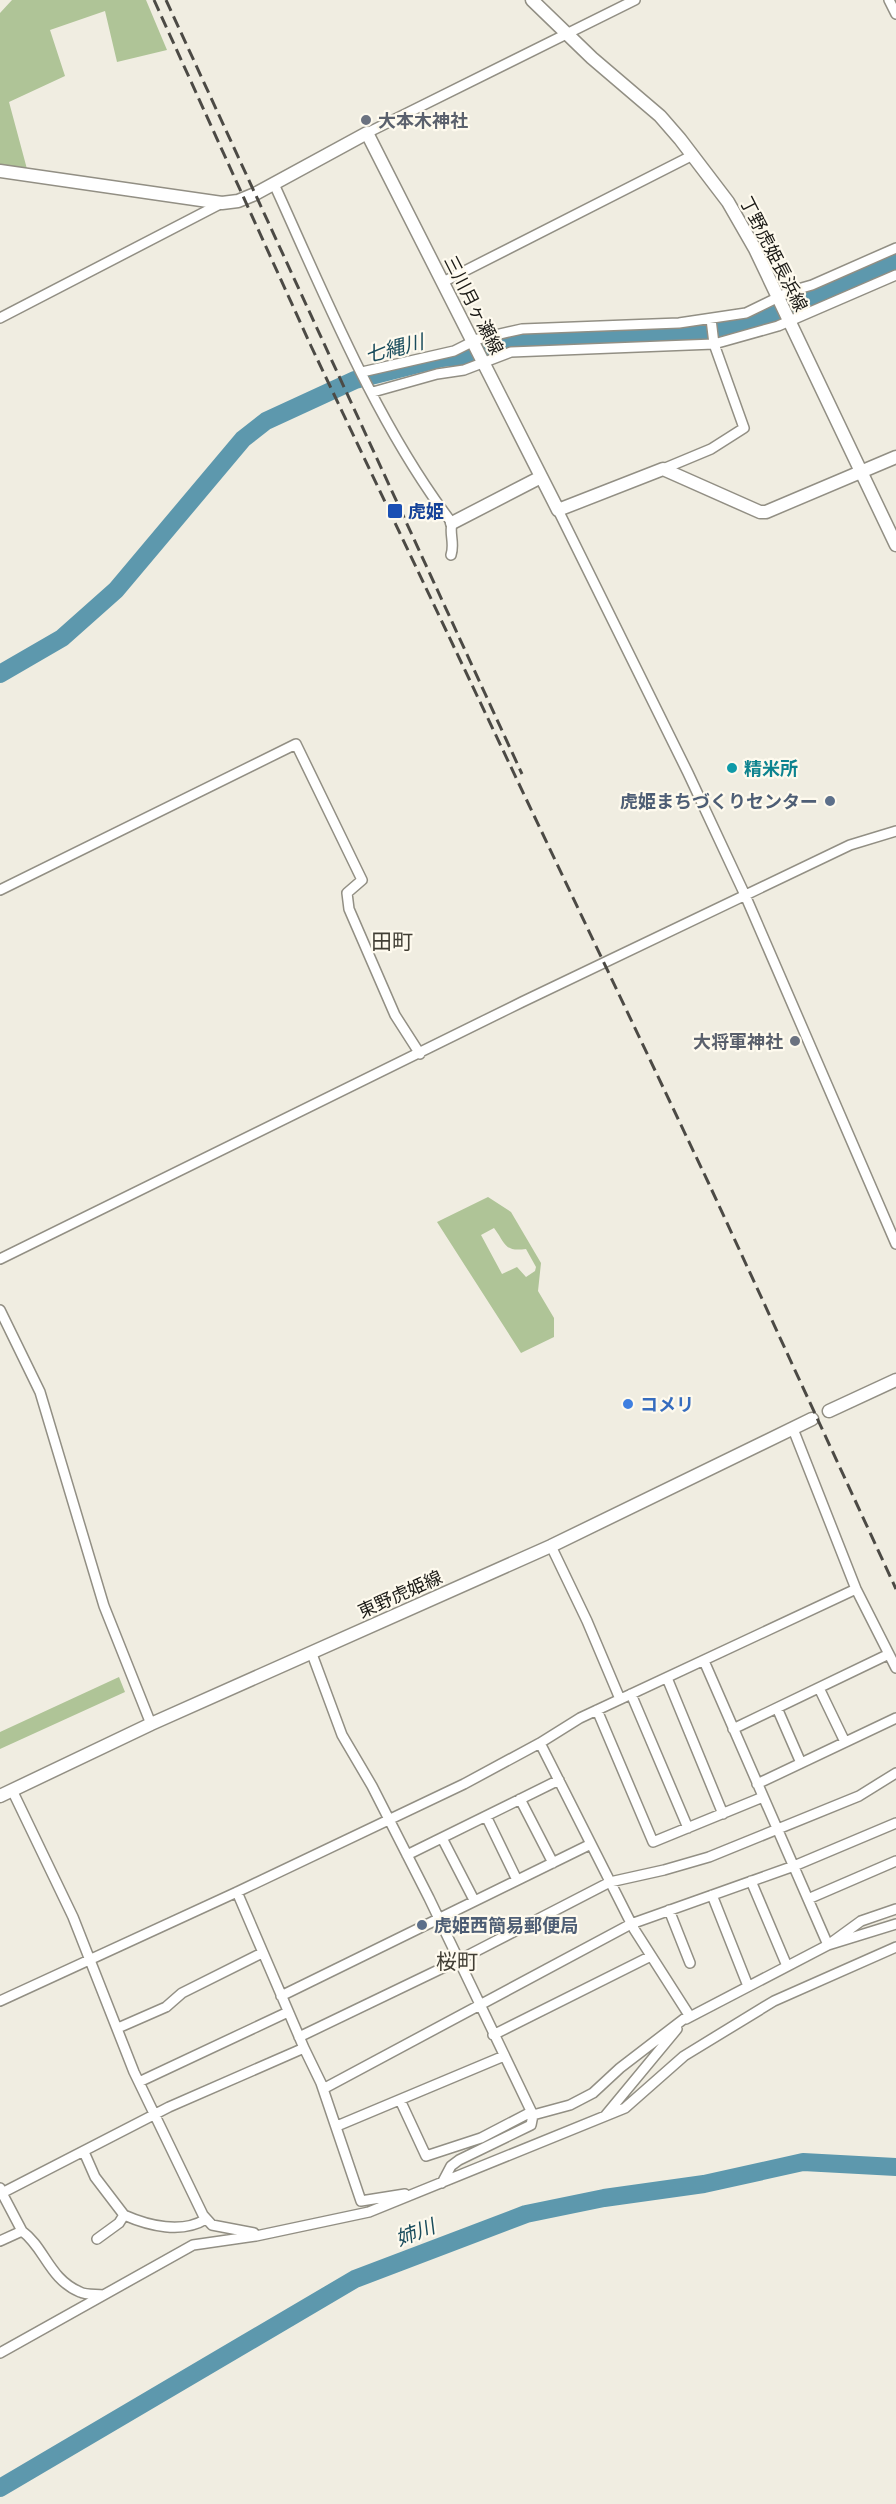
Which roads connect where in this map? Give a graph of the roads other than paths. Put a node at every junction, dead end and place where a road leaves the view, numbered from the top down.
1 (532, 0) edge
2 (635, 0) edge
3 (889, 0) edge
4 (896, 14) edge
5 (567, 34) junction
6 (367, 133) junction
7 (693, 155) junction
8 (0, 171) edge
9 (274, 183) junction
10 (222, 203) junction
11 (896, 248) edge
12 (896, 275) edge
13 (442, 282) junction
14 (779, 299) junction
15 (0, 318) edge
16 (711, 319) junction
17 (789, 320) junction
18 (473, 342) junction
19 (714, 344) junction
20 (483, 363) junction
21 (362, 372) junction
22 (373, 392) junction
23 (896, 458) edge
24 (663, 469) junction
25 (863, 472) junction
26 (541, 477) junction
27 (558, 510) junction
28 (452, 523) junction
29 (896, 545) edge
30 (451, 555) dead end
31 (896, 831) edge
32 (0, 890) edge
33 (745, 895) junction
34 (420, 1054) junction
35 (896, 1244) edge
36 (0, 1258) edge
37 (0, 1310) edge
38 (896, 1380) edge
39 (829, 1411) dead end
40 (812, 1419) dead end
41 (793, 1429) junction
42 (551, 1546) junction
43 (856, 1589) junction
44 (312, 1654) junction
45 (889, 1654) junction
46 (704, 1661) junction
47 (896, 1668) edge
48 (667, 1678) junction
49 (819, 1688) junction
50 (631, 1694) junction
51 (620, 1699) junction
52 (777, 1708) junction
53 (597, 1710) junction
54 (896, 1718) edge
55 (151, 1724) junction
56 (733, 1729) junction
57 (845, 1742) junction
58 (540, 1743) junction
59 (801, 1763) junction
60 (896, 1773) edge
61 (559, 1780) junction
62 (758, 1784) junction
63 (6, 1793) edge
64 (763, 1797) junction
65 (520, 1799) junction
66 (723, 1814) junction
67 (486, 1816) junction
68 (388, 1818) junction
69 (896, 1823) edge
70 (688, 1828) junction
71 (777, 1828) junction
72 (442, 1838) junction
73 (591, 1844) junction
74 (407, 1855) junction
75 (896, 1861) edge
76 (553, 1863) junction
77 (794, 1866) junction
78 (517, 1880) junction
79 (751, 1881) junction
80 (610, 1882) junction
81 (237, 1892) junction
82 (712, 1895) junction
83 (808, 1899) junction
84 (474, 1900) junction
85 (896, 1909) edge
86 (669, 1910) junction
87 (438, 1917) junction
88 (631, 1924) junction
89 (896, 1924) edge
90 (828, 1945) junction
91 (896, 1947) edge
92 (262, 1953) junction
93 (651, 1956) junction
94 (91, 1959) junction
95 (457, 1961) junction
96 (690, 1963) dead end
97 (787, 1966) junction
98 (748, 1986) junction
99 (281, 1996) junction
100 (0, 2001) edge
101 (479, 2006) junction
102 (288, 2012) junction
103 (689, 2015) junction
104 (118, 2028) junction
105 (494, 2035) junction
106 (299, 2037) junction
107 (304, 2048) junction
108 (504, 2056) junction
109 (139, 2082) junction
110 (323, 2089) junction
111 (400, 2100) junction
112 (532, 2113) junction
113 (157, 2115) junction
114 (604, 2117) junction
115 (337, 2126) junction
116 (84, 2152) junction
117 (442, 2183) junction
118 (1, 2191) edge
119 (415, 2194) junction
120 (124, 2215) junction
121 (206, 2219) junction
122 (22, 2231) junction
123 (262, 2235) junction
124 (97, 2239) dead end
125 (0, 2241) edge
126 (103, 2295) junction
127 (0, 2353) edge

1 - 5 main road, 丁野虎姫長浜線
2 - 5 street
3 - 4 street
5 - 6 street
5 - 7 main road, 丁野虎姫長浜線
6 - 9 main road
6 - 13 main road, 三川月ヶ瀬線
7 - 13 street
7 - 14 main road, 丁野虎姫長浜線
8 - 10 main road
9 - 10 main road
9 - 21 street
10 - 15 street
11 - 14 street
12 - 17 street
13 - 18 main road, 三川月ヶ瀬線
14 - 16 street
14 - 17 main road, 丁野虎姫長浜線
16 - 18 street
16 - 19 street
17 - 19 street
17 - 25 main road, 丁野虎姫長浜線
18 - 20 main road, 三川月ヶ瀬線
18 - 21 street
19 - 20 street
19 - 24 street
20 - 22 street
20 - 26 main road, 三川月ヶ瀬線
21 - 22 street
22 - 28 street
23 - 25 main road
24 - 25 main road
24 - 27 main road
25 - 29 main road, 丁野虎姫長浜線
26 - 27 main road, 三川月ヶ瀬線
26 - 28 main road
27 - 33 street
28 - 30 street
31 - 33 street
32 - 34 street
33 - 34 street
33 - 35 street
34 - 36 street
37 - 55 street
38 - 39 main road
40 - 41 main road, 東野虎姫線
41 - 42 main road, 東野虎姫線
41 - 43 street
42 - 44 main road, 東野虎姫線
42 - 51 street
43 - 45 street
43 - 46 street
44 - 55 main road, 東野虎姫線
44 - 68 street
45 - 47 street
45 - 49 street
46 - 48 street
46 - 56 street
48 - 50 street
48 - 66 street
49 - 52 street
49 - 57 street
50 - 51 street
50 - 70 street
51 - 53 street
52 - 56 street
52 - 59 street
53 - 58 street
53 - 70 street
54 - 57 street
55 - 63 main road, 東野虎姫線
56 - 62 street
57 - 59 street
58 - 61 street
58 - 68 street
59 - 62 street
60 - 71 street
61 - 65 street
61 - 73 street
62 - 64 street
63 - 94 street
64 - 66 street
64 - 71 street
65 - 67 street
65 - 76 street
66 - 70 street
67 - 72 street
67 - 78 street
68 - 74 street
68 - 81 street
69 - 77 street
71 - 77 street
71 - 80 street
72 - 74 street
72 - 84 street
73 - 76 street
73 - 80 street
74 - 87 street
75 - 83 street
76 - 78 street
77 - 79 street
77 - 83 street
78 - 84 street
79 - 82 street
79 - 97 street
80 - 88 street
80 - 95 street
81 - 92 street
81 - 94 street
82 - 86 street
82 - 98 street
83 - 90 street
84 - 87 street
85 - 90 street
86 - 88 street
86 - 96 street
87 - 95 street
87 - 99 street
88 - 93 street
88 - 101 street
89 - 90 street
90 - 97 street
91 - 114 street
92 - 99 street
92 - 104 street
93 - 103 street
93 - 105 street
94 - 100 street
94 - 104 street
95 - 101 street
95 - 106 street
97 - 98 street
98 - 103 street
99 - 102 street
101 - 105 street
101 - 110 street
102 - 106 street
102 - 109 street
103 - 112 street
103 - 114 street
104 - 109 street
105 - 108 street
106 - 107 street
107 - 110 street
107 - 113 street
108 - 111 street
108 - 112 street
109 - 113 street
110 - 115 street
111 - 112 street
111 - 115 street
112 - 117 street
113 - 116 street
113 - 121 street
114 - 117 street
115 - 119 street
116 - 118 street
116 - 120 street
117 - 119 street
118 - 122 street
119 - 123 street
120 - 121 street
120 - 124 street
121 - 123 street
122 - 125 street
122 - 126 street
123 - 126 street
126 - 127 street

